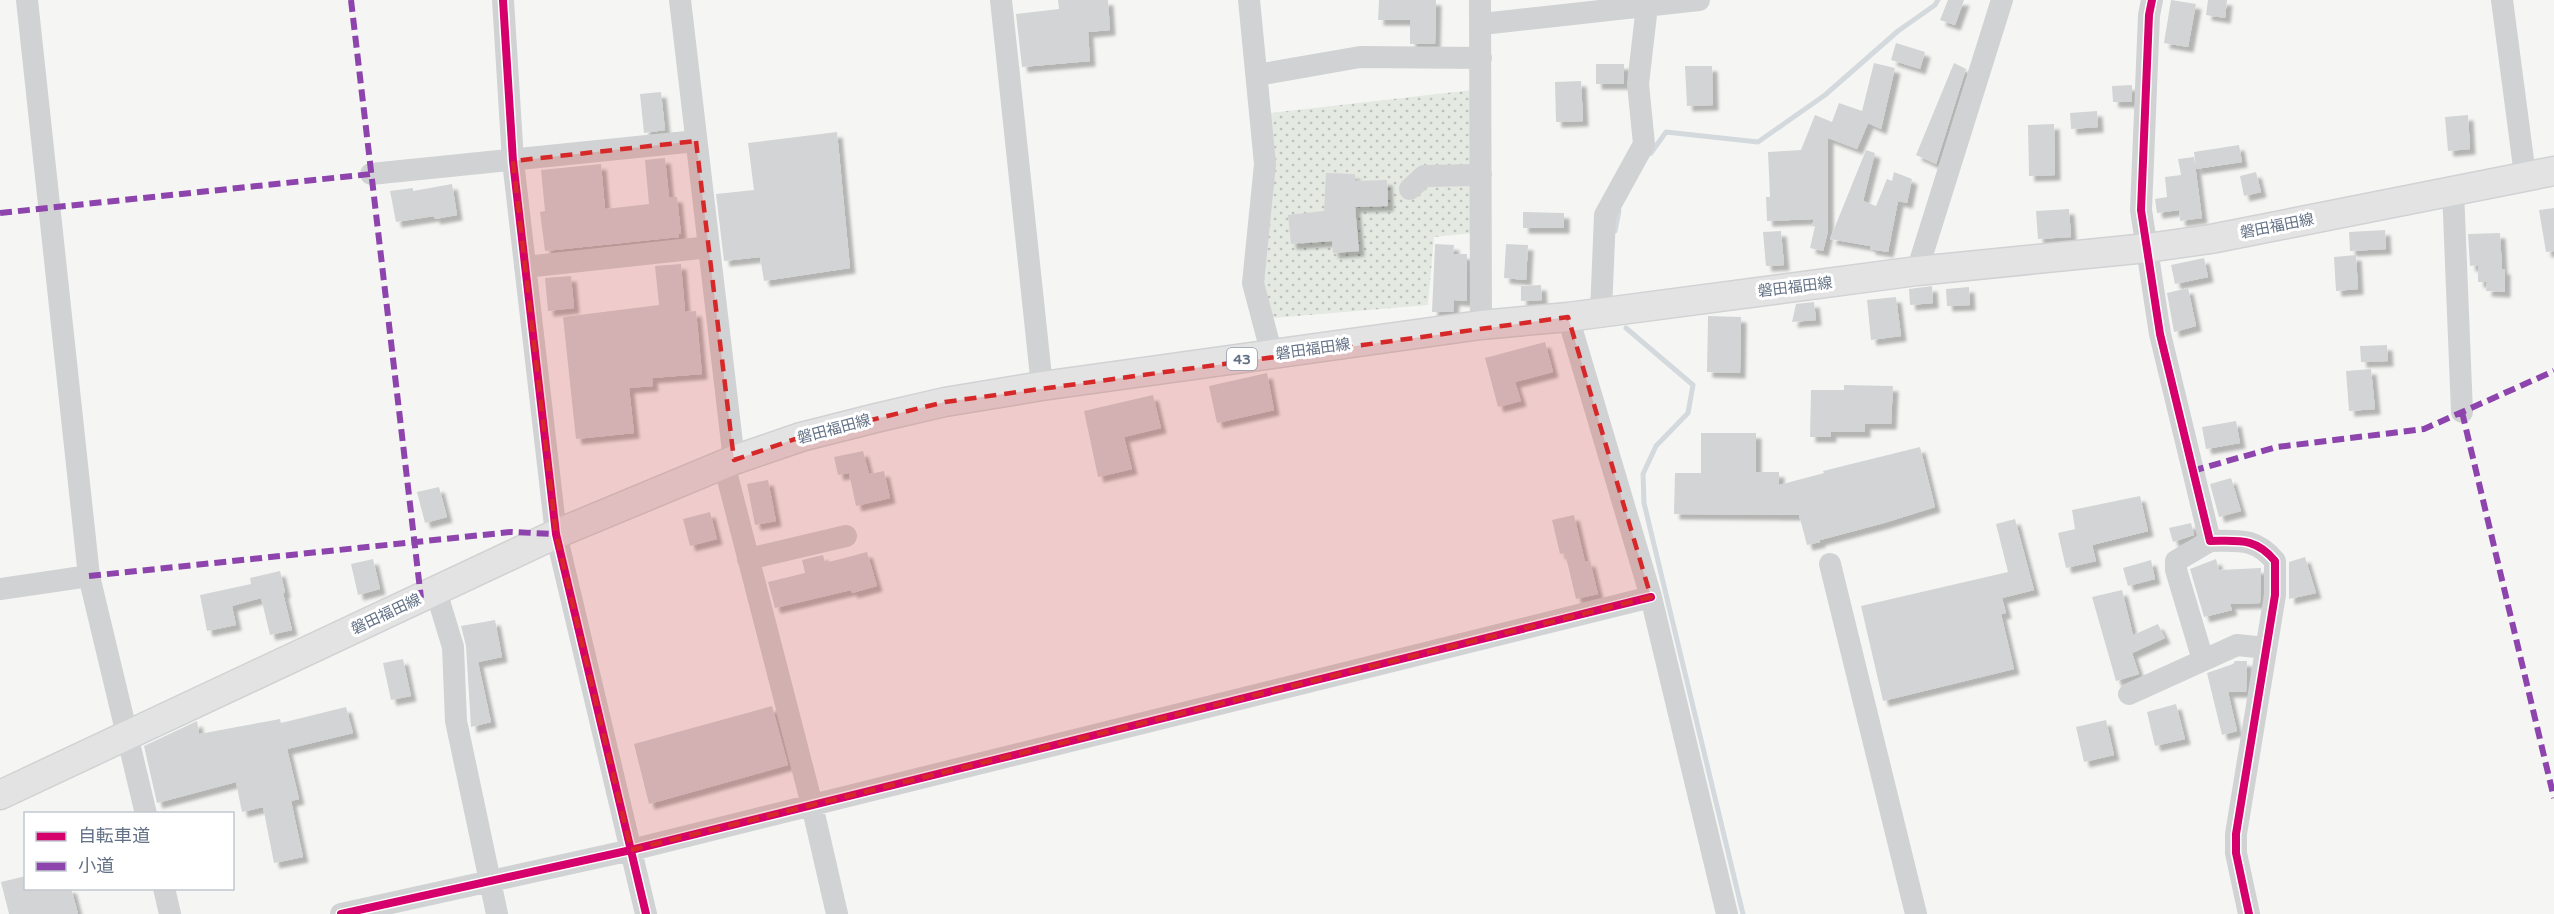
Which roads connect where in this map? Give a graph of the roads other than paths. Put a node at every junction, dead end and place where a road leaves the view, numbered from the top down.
1 (27, 0) edge
2 (502, 0) edge
3 (680, 0) edge
4 (1001, 0) edge
5 (1249, 0) edge
6 (1480, 0) edge
7 (1700, 0) edge
8 (2002, 0) edge
9 (2152, 0) edge
10 (2502, 0) edge
11 (1647, 6) junction
12 (1482, 24) junction
13 (1481, 58) junction
14 (1257, 75) junction
15 (696, 141) junction
16 (513, 161) junction
17 (2554, 171) edge
18 (371, 174) dead end
19 (1481, 175) junction
20 (2525, 176) junction
21 (1410, 189) dead end
22 (2453, 190) junction
23 (709, 247) junction
24 (2147, 248) junction
25 (525, 267) junction
26 (1917, 271) junction
27 (1601, 312) junction
28 (1568, 316) junction
29 (1481, 325) junction
30 (1272, 355) junction
31 (1042, 386) junction
32 (2462, 412) dead end
33 (729, 462) junction
34 (556, 534) junction
35 (846, 536) dead end
36 (2210, 542) junction
37 (748, 559) junction
38 (1830, 564) dead end
39 (89, 576) junction
40 (0, 589) edge
41 (436, 591) junction
42 (1651, 597) junction
43 (2266, 648) junction
44 (2203, 660) junction
45 (2129, 694) dead end
46 (127, 735) junction
47 (0, 795) edge
48 (812, 805) junction
49 (146, 812) edge
50 (631, 850) junction
51 (489, 882) junction
52 (164, 890) edge
53 (170, 914) edge
54 (341, 914) edge
55 (497, 914) edge
56 (646, 914) edge
57 (837, 914) edge
58 (1726, 914) edge
59 (1916, 914) edge
60 (2249, 914) edge

1 - 39 street
2 - 16 street
3 - 15 street
4 - 31 street
5 - 14 street
6 - 12 street
7 - 11 street
8 - 26 street
9 - 24 street
10 - 20 street
11 - 12 street
11 - 27 street
12 - 13 street
13 - 14 street
13 - 19 street
14 - 30 street
15 - 16 street
15 - 23 street
16 - 18 street
16 - 25 street
17 - 20 main road, 磐田福田線 / 43
19 - 21 street
19 - 29 street
20 - 22 main road, 磐田福田線 / 43
22 - 24 main road, 磐田福田線 / 43
22 - 32 street
23 - 25 street
23 - 33 street
24 - 26 main road, 磐田福田線 / 43
24 - 36 street
25 - 34 street
26 - 27 main road, 磐田福田線 / 43
27 - 28 main road, 磐田福田線 / 43
28 - 29 main road, 磐田福田線 / 43
28 - 42 street
29 - 30 main road, 磐田福田線 / 43
30 - 31 main road, 磐田福田線 / 43
31 - 33 main road, 磐田福田線 / 43
33 - 34 main road, 磐田福田線 / 43
33 - 37 street
34 - 41 main road, 磐田福田線 / 43
34 - 50 street
35 - 37 street
36 - 43 street
36 - 44 street
37 - 48 street
38 - 59 street
39 - 40 street
39 - 46 street
41 - 46 main road, 磐田福田線 / 43
41 - 51 street
42 - 48 street
42 - 58 street
43 - 44 street
43 - 60 street
44 - 45 street
46 - 47 main road, 磐田福田線 / 43
46 - 49 street
48 - 50 street
48 - 57 street
50 - 51 street
50 - 56 street
51 - 54 street
51 - 55 street
52 - 53 street

